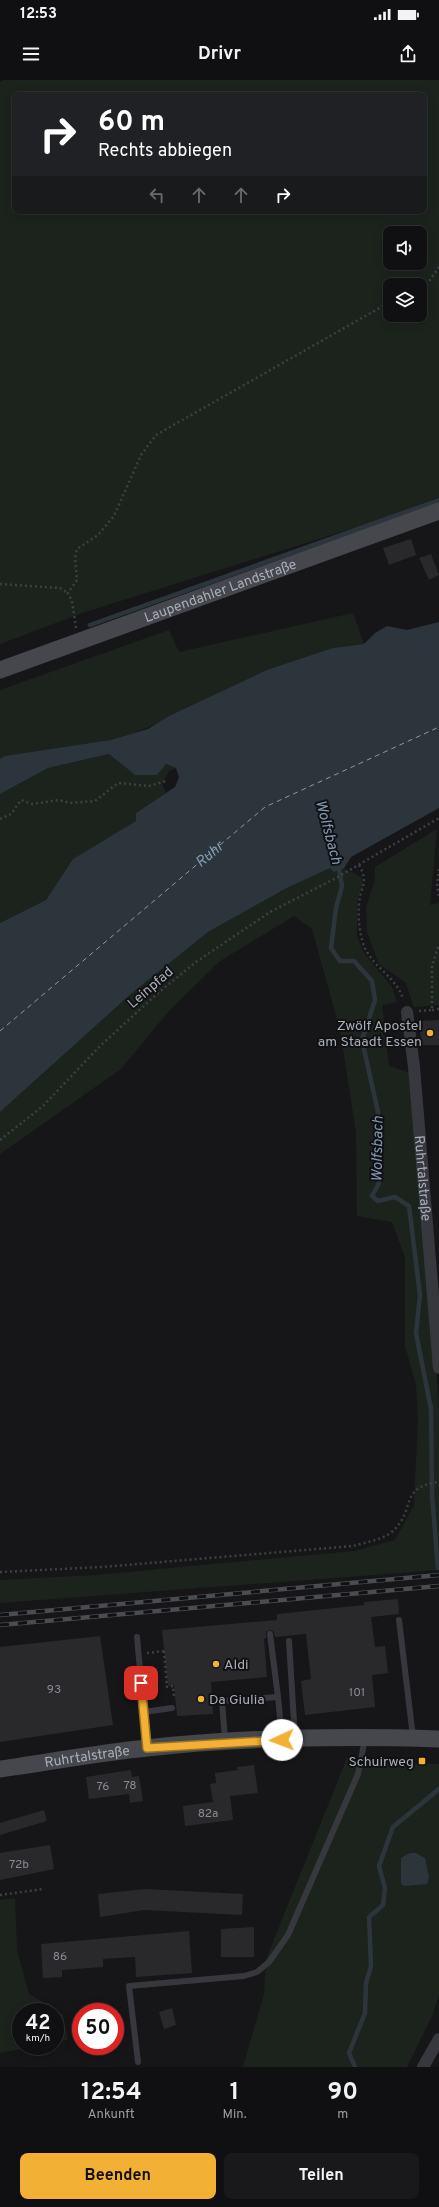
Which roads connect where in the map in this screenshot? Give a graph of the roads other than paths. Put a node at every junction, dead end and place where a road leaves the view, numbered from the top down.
1 (439, 511) edge
2 (0, 670) edge
3 (407, 1012) road end
4 (439, 1368) edge
5 (399, 1620) dead end
6 (270, 1634) dead end
7 (137, 1637) dead end
8 (289, 1641) dead end
9 (278, 1697) junction
10 (172, 1708) dead end
11 (144, 1712) junction
12 (365, 1739) junction
13 (413, 1739) junction
14 (439, 1739) edge
15 (288, 1740) junction
16 (225, 1742) junction
17 (147, 1748) junction
18 (0, 1769) edge
19 (439, 2039) edge
20 (138, 2062) dead end
21 (423, 2067) edge

1 - 2 main road, Laupendahler Landstraße
3 - 4 street, Ruhrtalstraße
5 - 13 lane
6 - 9 lane
7 - 11 lane
8 - 15 lane
9 - 15 lane
9 - 16 lane
10 - 11 lane
11 - 17 lane
12 - 13 main road, Ruhrtalstraße
12 - 15 main road, Ruhrtalstraße
12 - 20 lane
13 - 14 main road, Ruhrtalstraße
15 - 16 main road, Ruhrtalstraße
16 - 17 main road, Ruhrtalstraße
17 - 18 main road, Ruhrtalstraße
19 - 21 street

